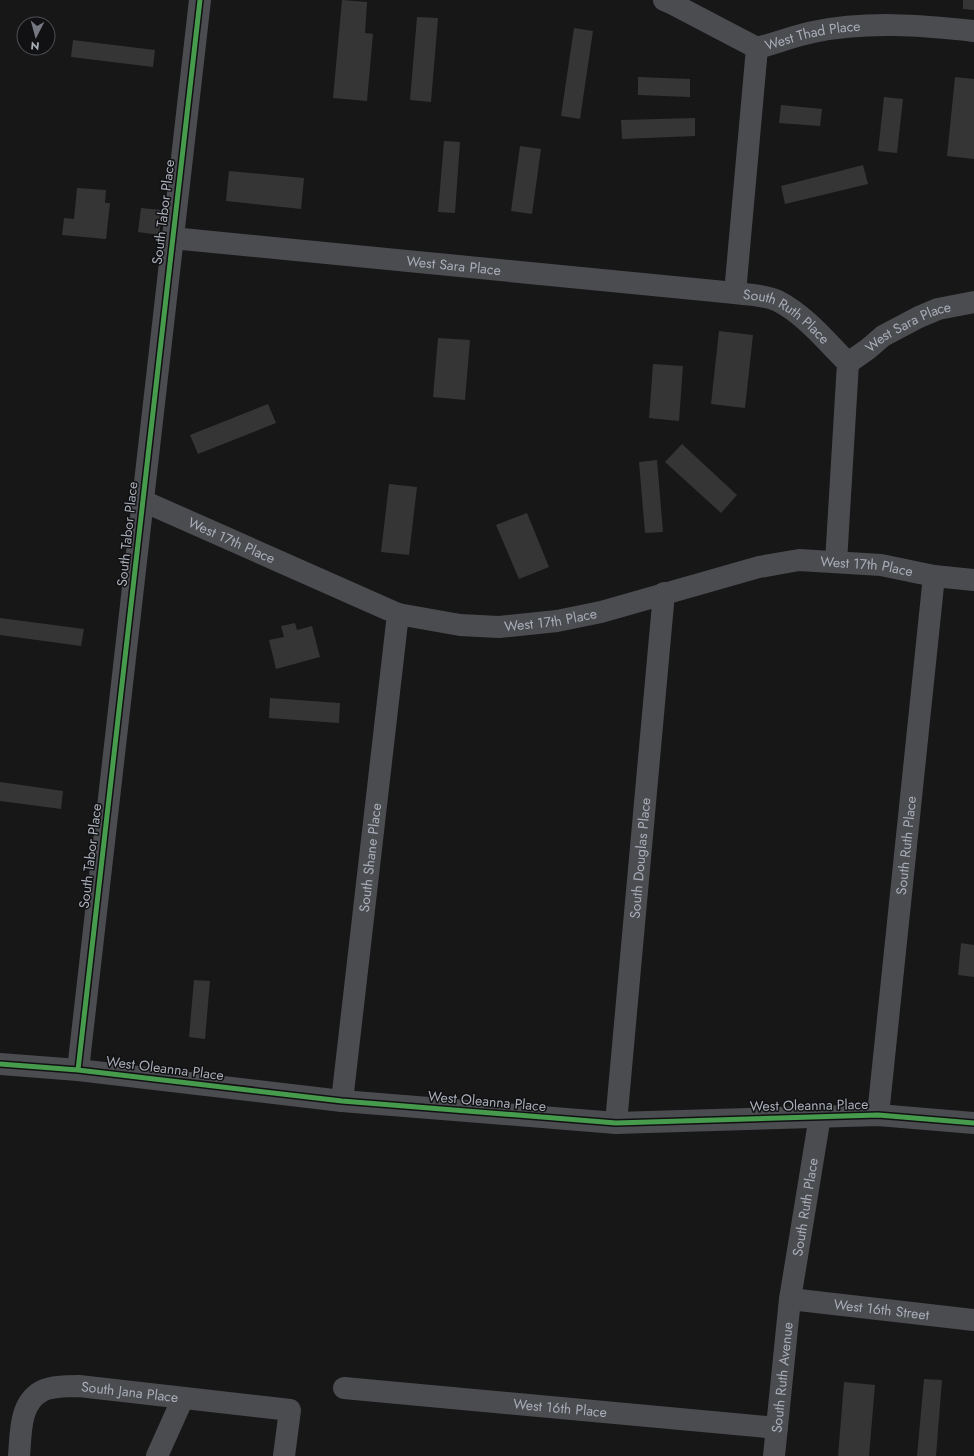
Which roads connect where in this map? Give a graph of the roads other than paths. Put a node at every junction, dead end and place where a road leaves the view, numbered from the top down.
1 (200, 0) edge
2 (664, 0) edge
3 (974, 31) edge
4 (757, 48) junction
5 (172, 238) junction
6 (736, 293) junction
7 (974, 302) edge
8 (848, 363) junction
9 (143, 501) junction
10 (836, 562) junction
11 (934, 576) junction
12 (974, 580) edge
13 (664, 593) junction
14 (398, 614) junction
15 (0, 1064) edge
16 (78, 1070) junction
17 (342, 1101) junction
18 (878, 1115) junction
19 (820, 1116) junction
20 (616, 1123) junction
21 (974, 1123) edge
22 (790, 1299) junction
23 (974, 1320) edge
24 (344, 1388) dead end
25 (183, 1398) junction
26 (777, 1428) junction
27 (19, 1456) edge
28 (157, 1456) edge
29 (284, 1456) edge
30 (774, 1456) edge

1 - 5 street, South Tabor Place
2 - 4 street, West Thad Place
3 - 4 street, West Thad Place
4 - 6 street, South Ruth Place
5 - 6 street, West Sara Place
5 - 9 street, South Tabor Place
6 - 8 street, South Ruth Place
7 - 8 street, West Sara Place
8 - 10 street
9 - 14 street, West 17th Place
9 - 16 street, South Tabor Place
10 - 11 street, West 17th Place
10 - 13 street, West 17th Place
11 - 12 street, West 17th Place
11 - 18 street, South Ruth Place
13 - 14 street, West 17th Place
13 - 20 street, South Douglas Place
14 - 17 street, South Shane Place
15 - 16 street, West Oleanna Place
16 - 17 street, West Oleanna Place
17 - 20 street, West Oleanna Place
18 - 19 street, West Oleanna Place
18 - 21 street, West Oleanna Place
19 - 20 street, West Oleanna Place
19 - 22 street, South Ruth Place
22 - 23 street, West 16th Street
22 - 26 street, South Ruth Avenue
24 - 26 street, West 16th Place
25 - 27 street, South Jana Place
25 - 28 street
25 - 29 street, South Jana Place
26 - 30 street, South Ruth Avenue

